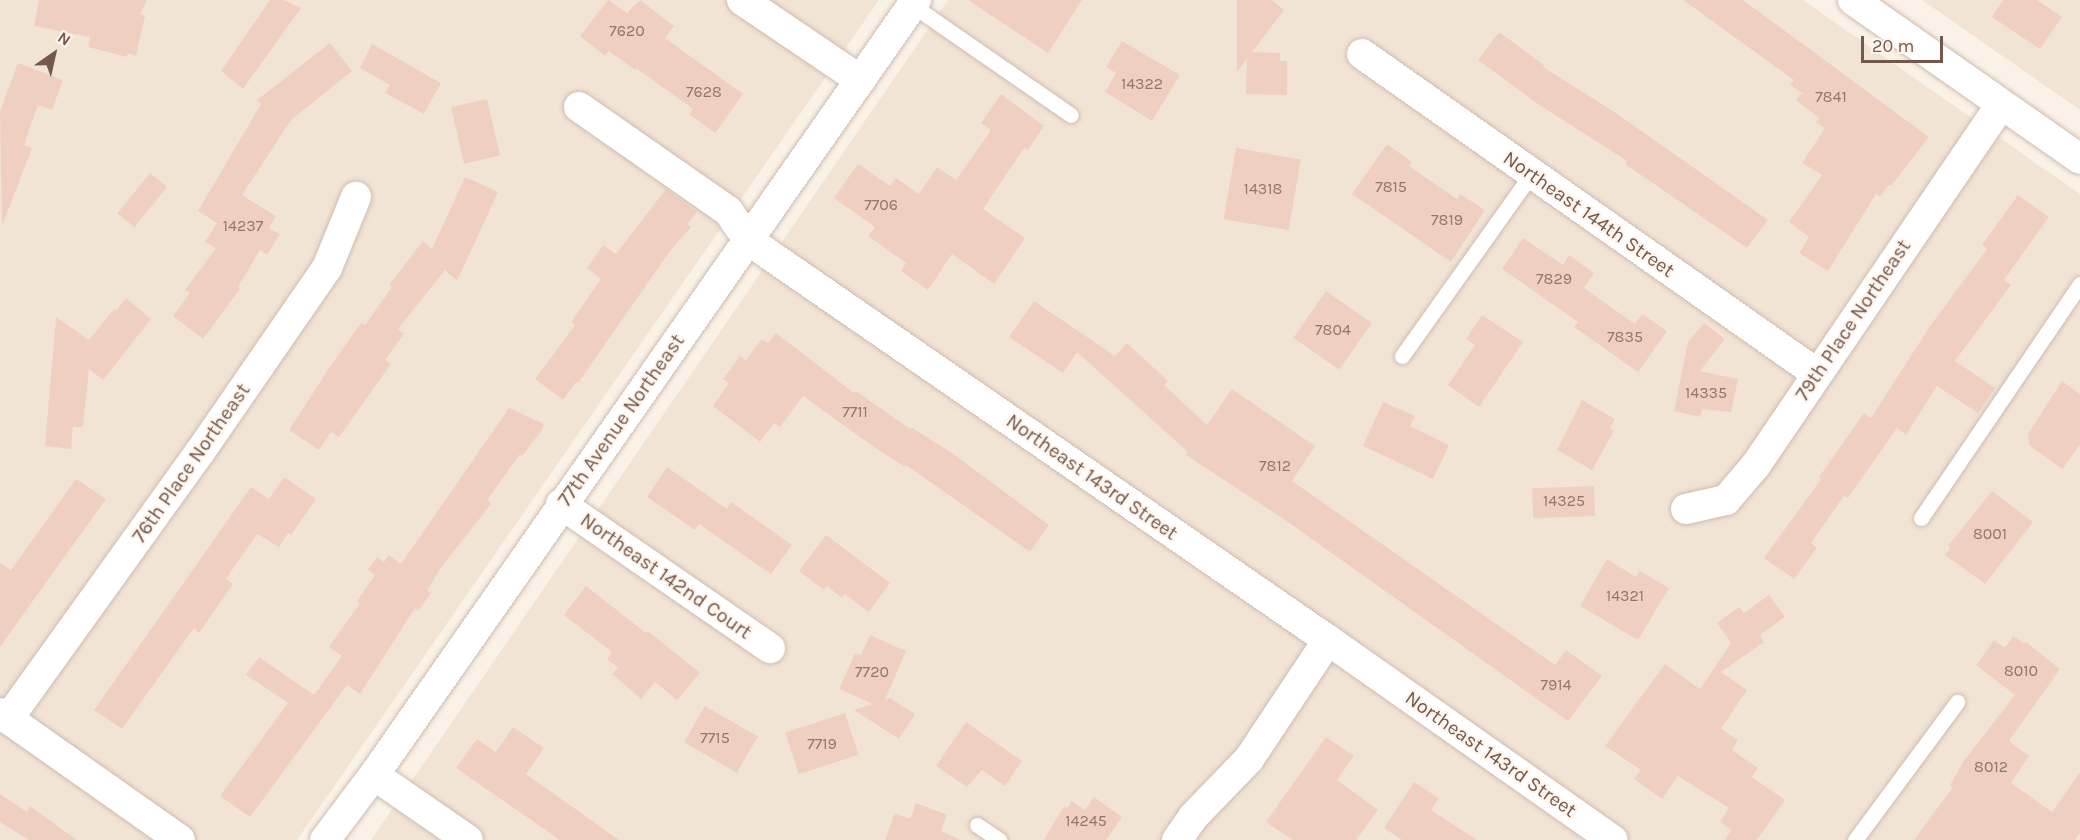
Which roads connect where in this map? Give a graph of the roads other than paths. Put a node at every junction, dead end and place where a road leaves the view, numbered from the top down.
1 (742, 0) edge
2 (1852, 0) edge
3 (914, 2) edge
4 (1362, 54) dead end
5 (860, 80) junction
6 (2001, 104) junction
7 (579, 107) dead end
8 (1071, 115) dead end
9 (2080, 159) edge
10 (1532, 173) junction
11 (356, 197) dead end
12 (748, 240) junction
13 (2080, 284) edge
14 (1402, 356) dead end
15 (1816, 373) junction
16 (561, 504) junction
17 (1686, 509) dead end
18 (1921, 518) dead end
19 (1328, 640) junction
20 (770, 648) dead end
21 (1957, 702) dead end
22 (4, 716) edge
23 (374, 775) junction
24 (977, 825) dead end
25 (180, 840) edge
26 (324, 840) edge
27 (468, 840) edge
28 (999, 840) edge
29 (1177, 840) edge
30 (1613, 840) edge
31 (1855, 840) edge

1 - 5 street
2 - 6 street
3 - 5 street, 77th Avenue Northeast
3 - 8 lane
4 - 10 street, Northeast 144th Street
5 - 12 street, 77th Avenue Northeast
6 - 9 street
6 - 15 street, 79th Place Northeast
7 - 12 street, Northeast 143rd Street
10 - 14 lane
10 - 15 street, Northeast 144th Street
11 - 22 street, 76th Place Northeast
12 - 16 street, 77th Avenue Northeast
12 - 19 street, Northeast 143rd Street
13 - 18 lane
15 - 17 street, 79th Place Northeast
16 - 20 street, Northeast 142nd Court
16 - 23 street, 77th Avenue Northeast
19 - 29 street
19 - 30 street, Northeast 143rd Street
21 - 31 lane
22 - 25 street
23 - 26 street, 77th Avenue Northeast
23 - 27 street
24 - 28 lane

